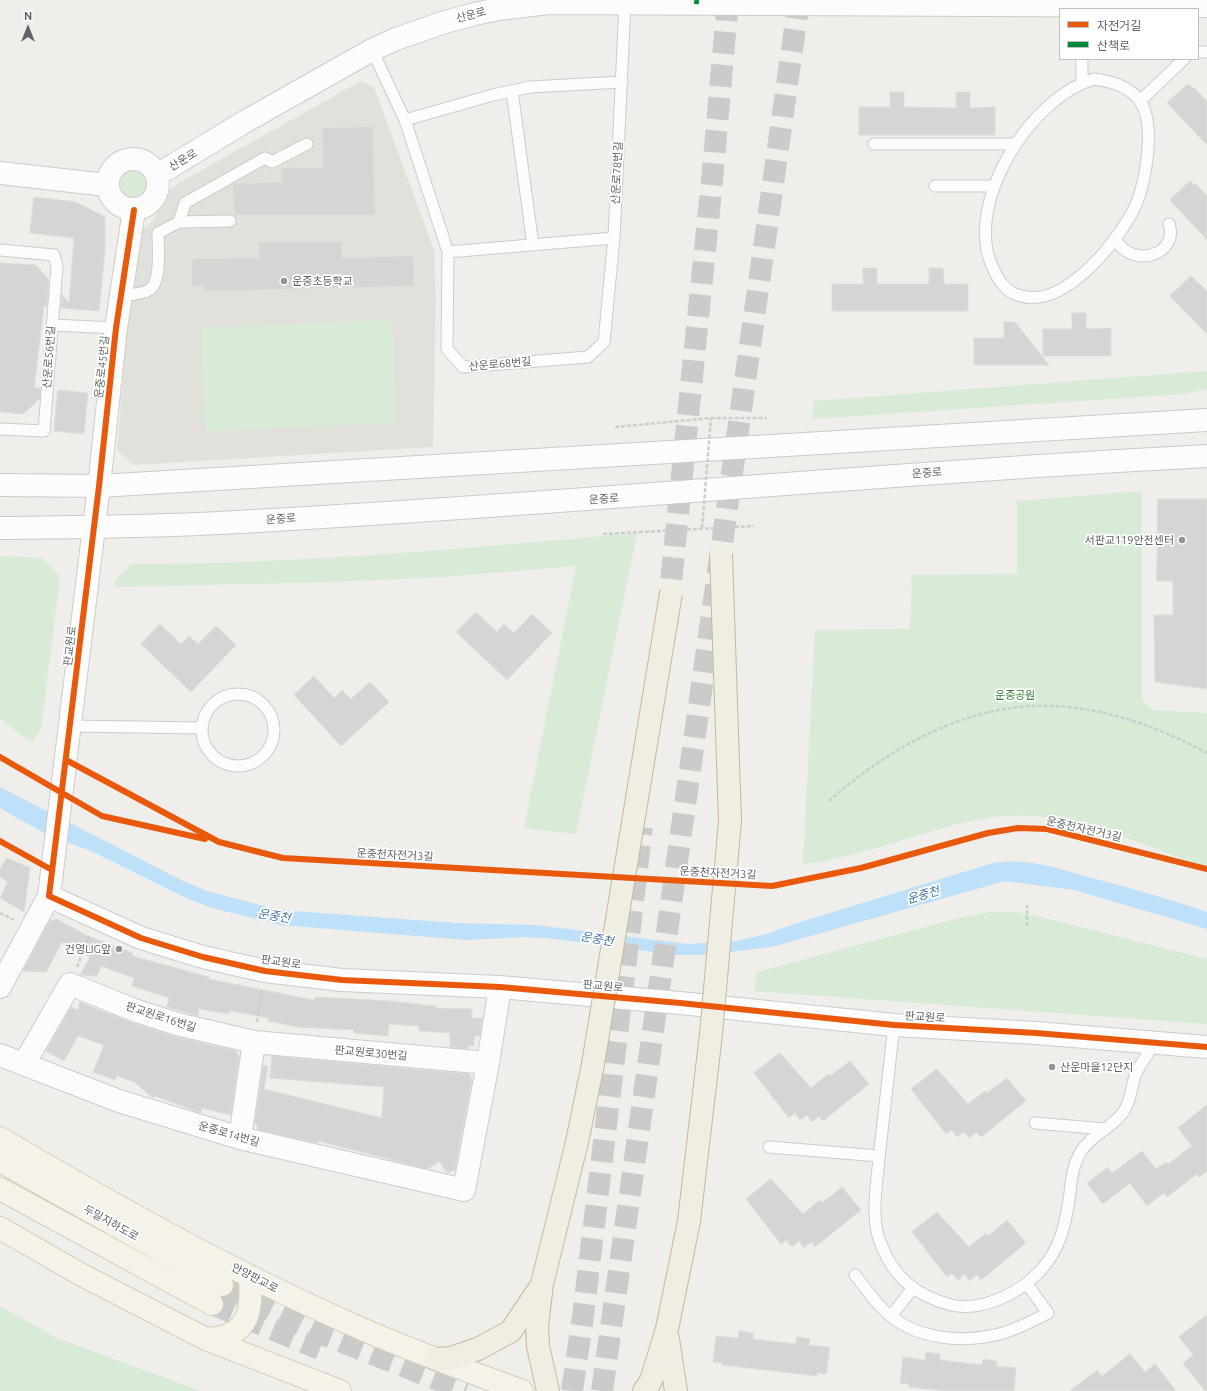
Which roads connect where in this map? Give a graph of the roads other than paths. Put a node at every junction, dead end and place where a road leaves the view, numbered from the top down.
1 (625, 3) junction
2 (1077, 6) edge
3 (1207, 6) edge
4 (372, 50) junction
5 (1082, 60) edge
6 (1183, 60) edge
7 (622, 82) junction
8 (1082, 83) junction
9 (512, 91) junction
10 (1140, 100) junction
11 (405, 120) junction
12 (307, 144) dead end
13 (874, 144) dead end
14 (1015, 144) junction
15 (0, 173) edge
16 (157, 175) junction
17 (107, 185) junction
18 (935, 186) dead end
19 (994, 186) junction
20 (134, 210) junction
21 (230, 221) dead end
22 (179, 222) junction
23 (1169, 224) dead end
24 (614, 238) junction
25 (1114, 239) junction
26 (533, 245) junction
27 (0, 250) edge
28 (448, 252) junction
29 (121, 296) junction
30 (52, 325) junction
31 (116, 328) junction
32 (604, 342) joint
33 (1207, 420) edge
34 (0, 428) edge
35 (1207, 456) edge
36 (0, 485) edge
37 (100, 486) junction
38 (95, 526) junction
39 (0, 528) edge
40 (721, 554) dead end
41 (670, 593) tunnel mouth
42 (70, 726) junction
43 (202, 728) junction
44 (49, 896) junction
45 (0, 987) edge
46 (500, 987) junction
47 (894, 1025) junction
48 (254, 1042) junction
49 (1155, 1043) junction
50 (1207, 1047) edge
51 (0, 1055) edge
52 (488, 1063) junction
53 (24, 1064) junction
54 (1035, 1123) dead end
55 (1105, 1129) junction
56 (0, 1138) edge
57 (240, 1138) junction
58 (769, 1147) dead end
59 (879, 1156) junction
60 (0, 1161) edge
61 (0, 1189) edge
62 (0, 1228) edge
63 (855, 1274) dead end
64 (250, 1276) junction
65 (542, 1284) junction
66 (1027, 1284) junction
67 (913, 1288) junction
68 (891, 1316) junction
69 (667, 1330) junction
70 (206, 1339) junction
71 (435, 1359) junction
72 (340, 1391) edge
73 (522, 1391) edge
74 (548, 1391) edge
75 (644, 1391) edge
76 (676, 1391) edge

1 - 2 street, 산운로
1 - 4 street, 산운로
1 - 7 lane, 산운로78번길
2 - 3 street, 산운로
4 - 11 lane, 산운로68번길
4 - 16 street, 산운로
5 - 8 lane
6 - 10 lane
7 - 9 lane
7 - 24 lane, 산운로78번길
8 - 10 lane
8 - 14 lane
9 - 11 lane
9 - 26 lane
10 - 25 lane
11 - 28 lane, 산운로68번길
12 - 22 lane
13 - 14 lane
14 - 19 lane
15 - 17 street
16 - 17 street
16 - 20 street
17 - 20 street
18 - 19 lane
19 - 25 lane
20 - 29 street, 운중로45번길
21 - 22 lane
22 - 29 lane
23 - 25 lane
24 - 26 lane
24 - 32 lane, 산운로78번길
26 - 28 lane
27 - 30 lane, 산운로56번길
28 - 32 lane, 산운로68번길
29 - 31 street, 운중로45번길
30 - 31 lane
30 - 34 lane, 산운로56번길
31 - 37 street, 운중로45번길
33 - 37 street
35 - 38 street, 운중로
36 - 37 street
37 - 38 street, 운중로45번길
38 - 39 street, 운중로
38 - 42 street, 판교원로
40 - 69 highway, bridge
41 - 65 highway, bridge
42 - 43 lane
42 - 44 street, 판교원로
43 - 43 lane
44 - 45 street
44 - 46 street, 판교원로
46 - 47 street, 판교원로
46 - 52 street
47 - 49 street, 판교원로
47 - 59 lane
48 - 52 street, 판교원로30번길
48 - 53 street, 판교원로16번길
48 - 57 street
49 - 50 street, 판교원로
49 - 55 lane
51 - 53 street, 운중로14번길
52 - 57 street, 운중로14번길
53 - 57 street, 운중로14번길
54 - 55 lane
55 - 66 lane
56 - 64 main road, 안양판교로
58 - 59 lane
59 - 67 lane
60 - 61 main road, 두밀지하도로
62 - 70 main road
63 - 68 lane
64 - 70 main road
64 - 71 main road, 안양판교로
65 - 71 highway
65 - 74 highway
66 - 67 lane
66 - 68 lane
67 - 68 lane
69 - 75 highway
69 - 76 highway
70 - 72 main road
71 - 73 main road, 안양판교로

